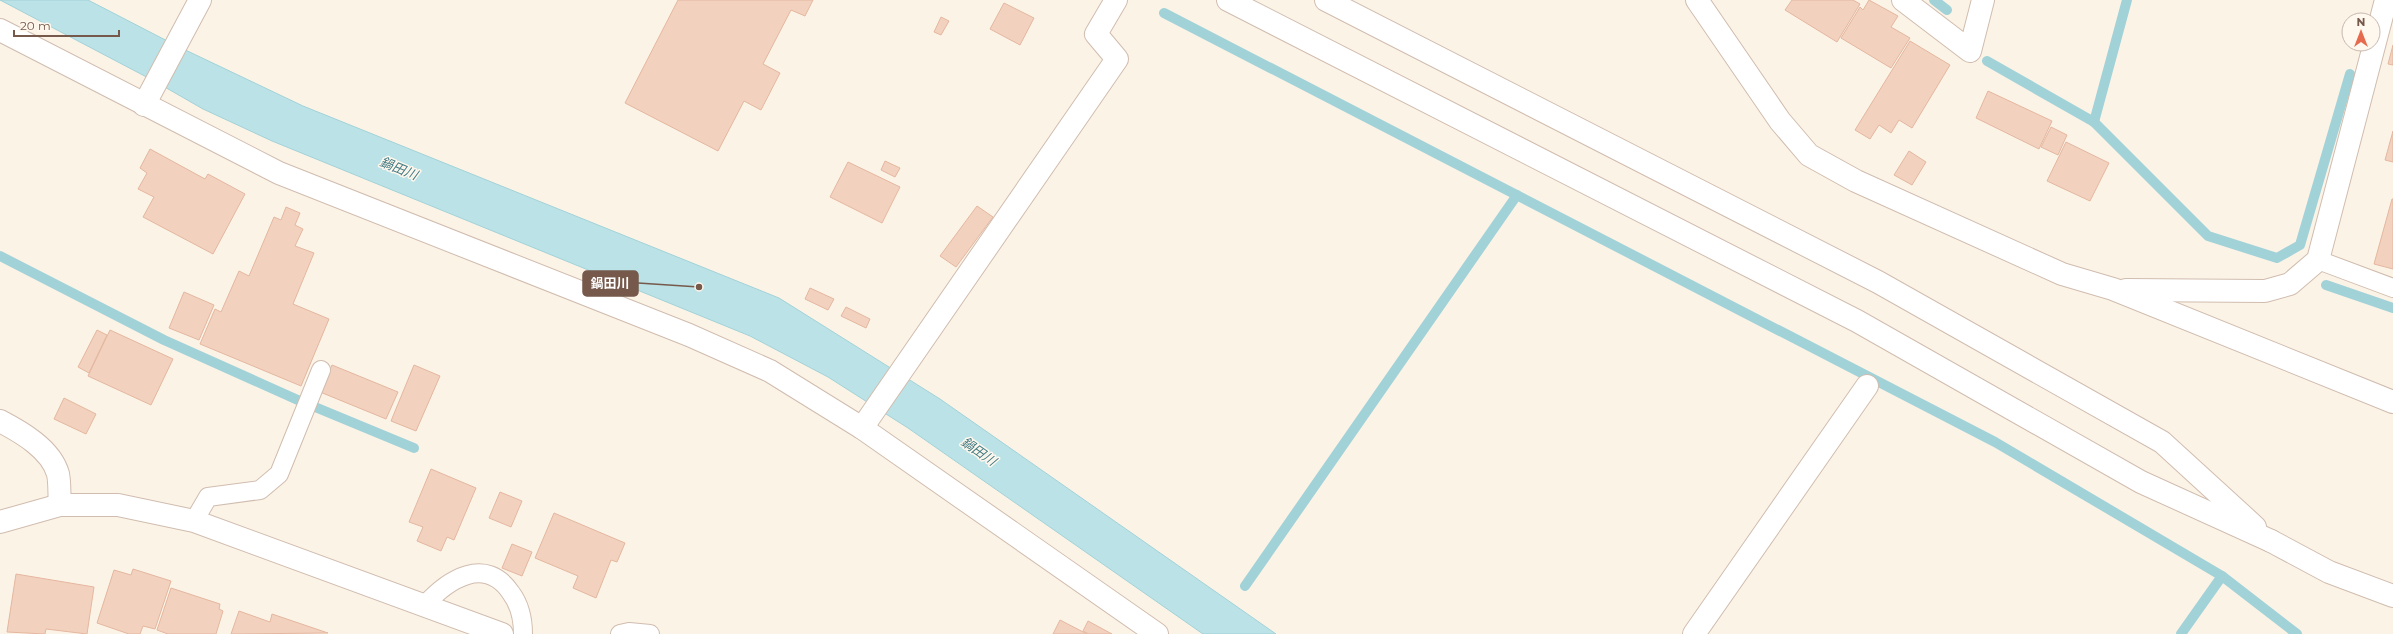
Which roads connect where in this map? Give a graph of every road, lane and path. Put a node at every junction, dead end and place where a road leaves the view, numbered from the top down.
1 (200, 0) edge
2 (1116, 0) edge
3 (1228, 0) edge
4 (1326, 0) edge
5 (1697, 0) edge
6 (1903, 0) edge
7 (1983, 0) edge
8 (2386, 0) edge
9 (0, 30) edge
10 (148, 96) junction
11 (2318, 260) junction
12 (2393, 288) edge
13 (2113, 290) junction
14 (321, 370) dead end
15 (1867, 386) dead end
16 (2393, 402) edge
17 (0, 421) edge
18 (866, 422) junction
19 (60, 505) junction
20 (194, 521) junction
21 (0, 522) edge
22 (2271, 541) junction
23 (2393, 596) edge
24 (424, 606) junction
25 (502, 634) edge
26 (523, 634) edge
27 (620, 634) edge
28 (650, 634) edge
29 (1157, 634) edge
30 (1694, 634) edge

1 - 10 street
2 - 18 street
3 - 22 street
4 - 22 street
5 - 13 street
6 - 7 street
8 - 11 street
9 - 10 street
10 - 18 street
11 - 12 lane
11 - 13 street
13 - 16 street
14 - 20 lane
15 - 30 street
17 - 19 street
18 - 29 street
19 - 20 street
19 - 21 street
20 - 24 street
22 - 23 street
24 - 25 street
24 - 26 lane
27 - 28 lane

